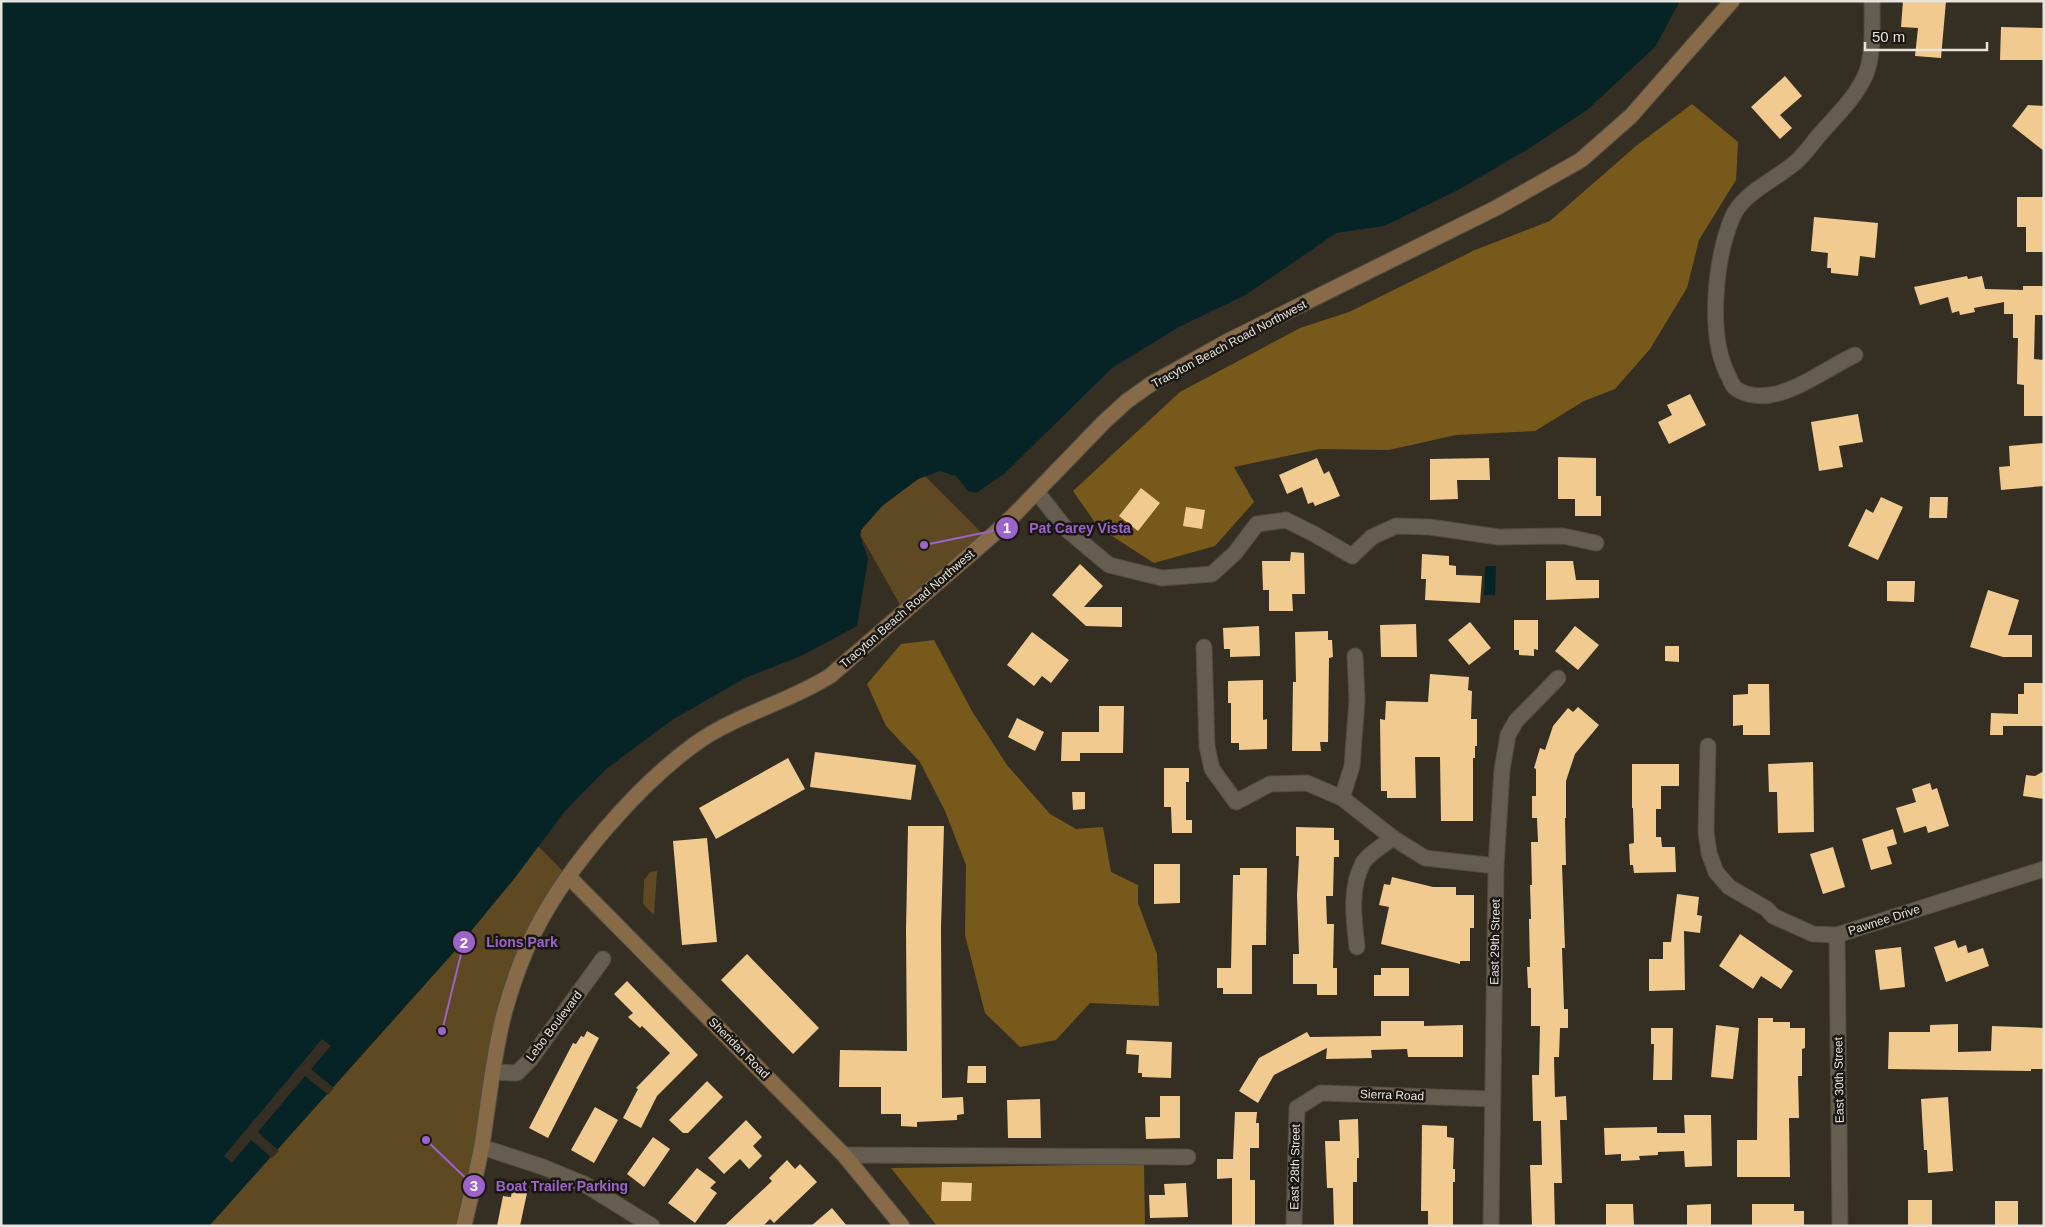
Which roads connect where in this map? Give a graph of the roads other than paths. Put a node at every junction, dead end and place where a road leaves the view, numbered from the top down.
1 (1732, 1) edge
2 (1872, 1) edge
3 (1855, 354) dead end
4 (1037, 492) junction
5 (1596, 543) dead end
6 (1204, 648) dead end
7 (1356, 656) dead end
8 (1558, 678) dead end
9 (1708, 746) dead end
10 (1342, 798) junction
11 (1393, 838) junction
12 (1496, 866) junction
13 (2044, 869) edge
14 (569, 877) junction
15 (1837, 935) junction
16 (1356, 948) dead end
17 (603, 959) dead end
18 (493, 1072) junction
19 (1492, 1099) junction
20 (1297, 1108) joint
21 (482, 1147) junction
22 (844, 1155) junction
23 (1188, 1156) dead end
24 (464, 1226) edge
25 (652, 1226) edge
26 (902, 1226) edge
27 (1294, 1226) edge
28 (1491, 1226) edge
29 (1840, 1226) edge

1 - 4 main road, Tracyton Beach Road Northwest
2 - 3 street
4 - 5 street
4 - 14 main road, Tracyton Beach Road Northwest
6 - 10 street
7 - 10 street
8 - 12 street, East 29th Street
9 - 15 street, Pawnee Drive
10 - 11 street
11 - 12 street
11 - 16 street
12 - 19 street, East 29th Street
13 - 15 street, Pawnee Drive
14 - 18 main road
14 - 22 main road, Sheridan Road
15 - 29 street, East 30th Street
17 - 18 street, Lebo Boulevard
18 - 21 main road
19 - 20 street, Sierra Road
19 - 28 street, East 29th Street
20 - 27 street, East 28th Street
21 - 24 main road
21 - 25 street
22 - 23 street
22 - 26 main road, Sheridan Road

